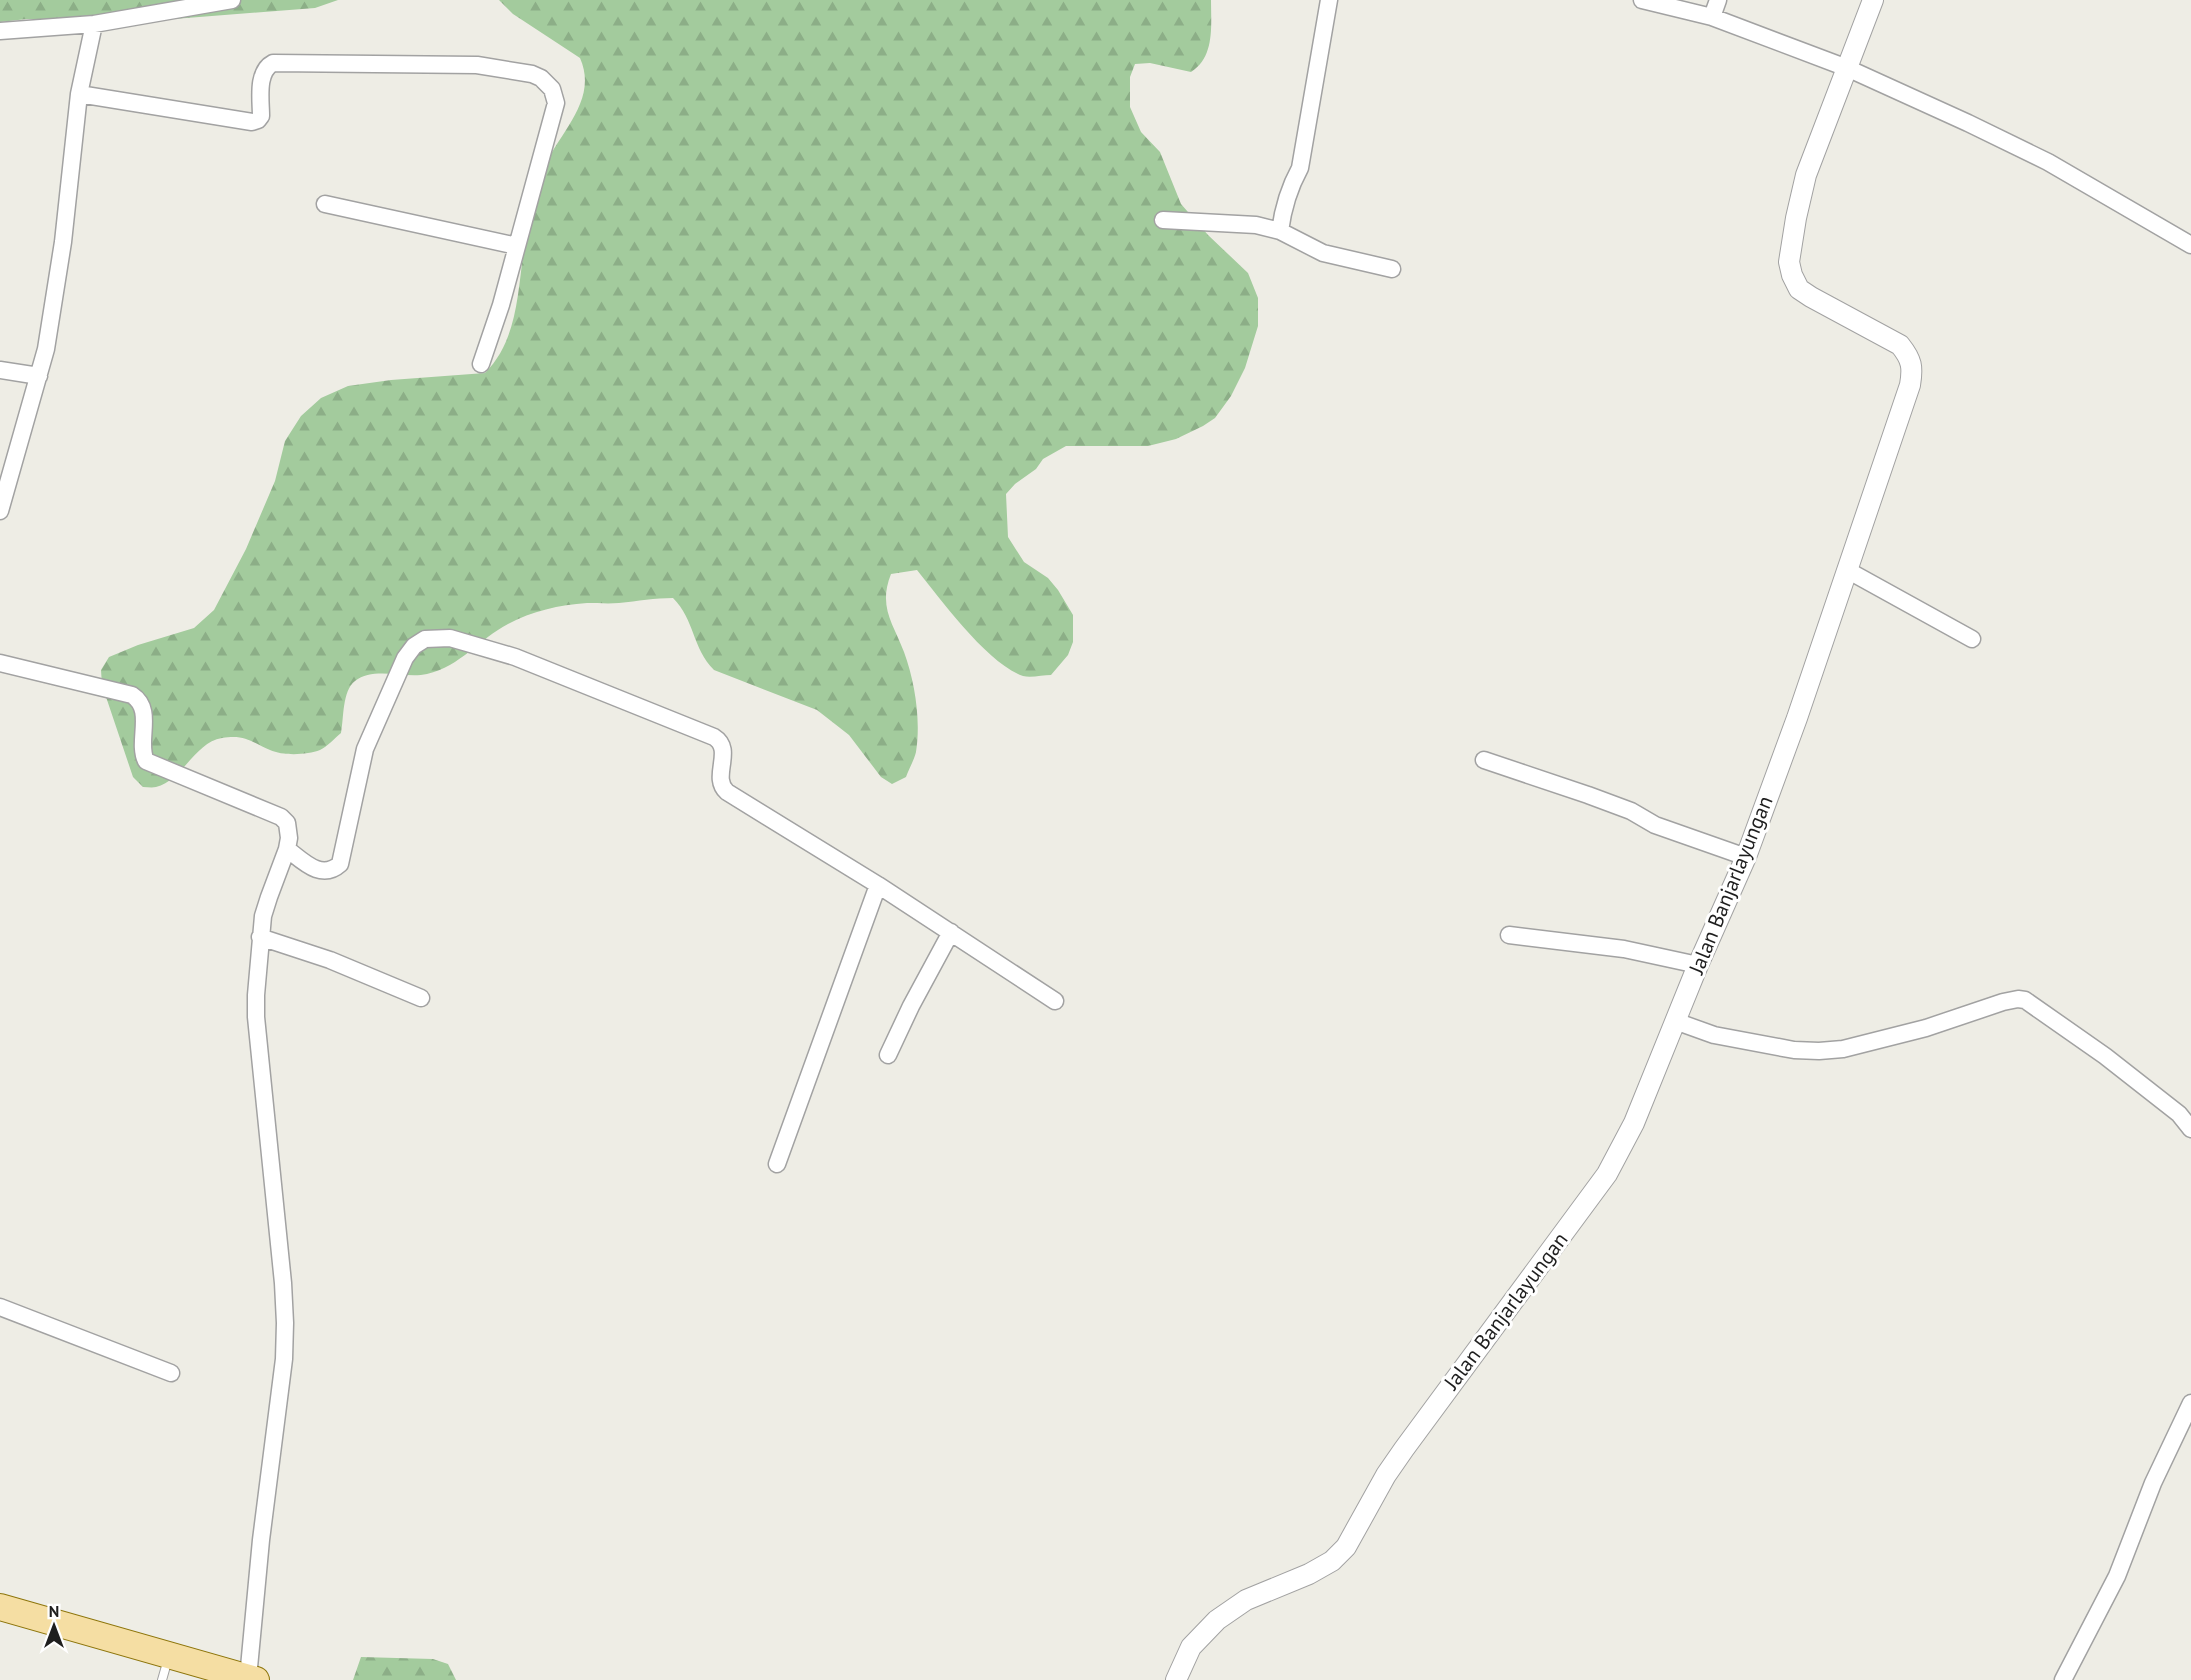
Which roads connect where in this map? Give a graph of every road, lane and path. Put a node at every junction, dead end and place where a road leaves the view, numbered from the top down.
1 (232, 0) edge
2 (1329, 0) edge
3 (1642, 0) edge
4 (1718, 0) edge
5 (1873, 0) edge
6 (1712, 17) junction
7 (94, 24) junction
8 (0, 31) edge
9 (1847, 68) junction
10 (79, 94) junction
11 (325, 204) dead end
12 (1163, 220) dead end
13 (1280, 231) junction
14 (2191, 245) edge
15 (517, 246) junction
16 (1392, 269) dead end
17 (481, 364) dead end
18 (0, 370) edge
19 (39, 376) junction
20 (0, 511) edge
21 (1847, 570) junction
22 (1972, 639) dead end
23 (0, 663) edge
24 (1484, 760) dead end
25 (287, 849) junction
26 (1746, 857) junction
27 (878, 885) junction
28 (951, 932) junction
29 (1509, 935) dead end
30 (260, 937) junction
31 (1698, 965) junction
32 (421, 998) dead end
33 (1055, 1001) dead end
34 (1675, 1020) junction
35 (888, 1055) dead end
36 (2191, 1129) edge
37 (777, 1164) dead end
38 (0, 1307) edge
39 (171, 1373) dead end
40 (2191, 1403) edge
41 (0, 1607) edge
42 (165, 1668) edge
43 (252, 1679) edge
44 (1176, 1680) edge
45 (2063, 1680) edge

1 - 7 street
2 - 13 street
3 - 6 street
4 - 6 street
5 - 9 street, Jalan Banjarlayungan
6 - 9 street
7 - 8 street
7 - 10 street
9 - 14 street
9 - 21 street, Jalan Banjarlayungan
10 - 15 street
10 - 19 street
11 - 15 street
12 - 13 street
13 - 16 street
15 - 17 street
18 - 19 street
19 - 20 street
21 - 22 street
21 - 26 street, Jalan Banjarlayungan
23 - 25 street
24 - 26 street
25 - 27 street
25 - 30 street
26 - 31 street, Jalan Banjarlayungan
27 - 28 street
27 - 37 street
28 - 33 street
28 - 35 street
29 - 31 street
30 - 32 street
30 - 43 street
31 - 34 street, Jalan Banjarlayungan
34 - 36 street
34 - 44 street, Jalan Banjarlayungan
38 - 39 street
40 - 45 street
41 - 42 main road
42 - 43 main road

